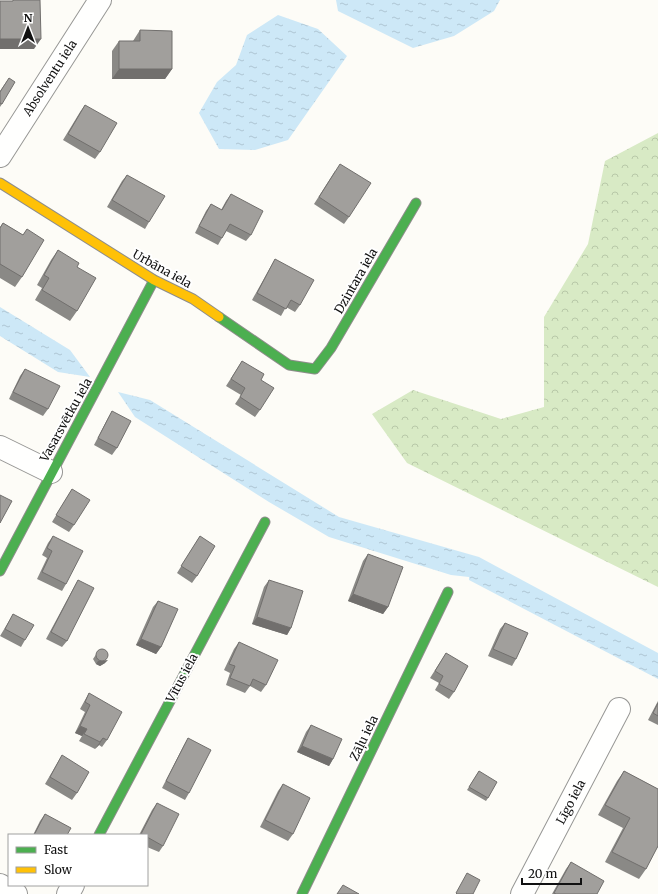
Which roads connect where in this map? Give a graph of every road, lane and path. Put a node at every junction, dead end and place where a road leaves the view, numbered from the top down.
1 (100, 0) edge
2 (0, 156) edge
3 (0, 183) edge
4 (416, 203) dead end
5 (154, 280) junction
6 (314, 369) joint
7 (0, 447) edge
8 (51, 472) junction
9 (265, 522) dead end
10 (0, 571) edge
11 (448, 592) dead end
12 (619, 709) dead end
13 (100, 834) edge
14 (0, 885) edge
15 (16, 894) edge
16 (302, 894) edge
17 (522, 894) edge

1 - 2 street, Absolventu iela
3 - 5 street, Urbāna iela
4 - 6 street, Dzintara iela
5 - 6 street, Urbāna iela
5 - 8 street, Vasarsvētku iela
7 - 8 street
8 - 10 street, Vasarsvētku iela
9 - 13 street, Vītus iela
11 - 16 street, Zāļu iela
12 - 17 street, Līgo iela
14 - 15 street

